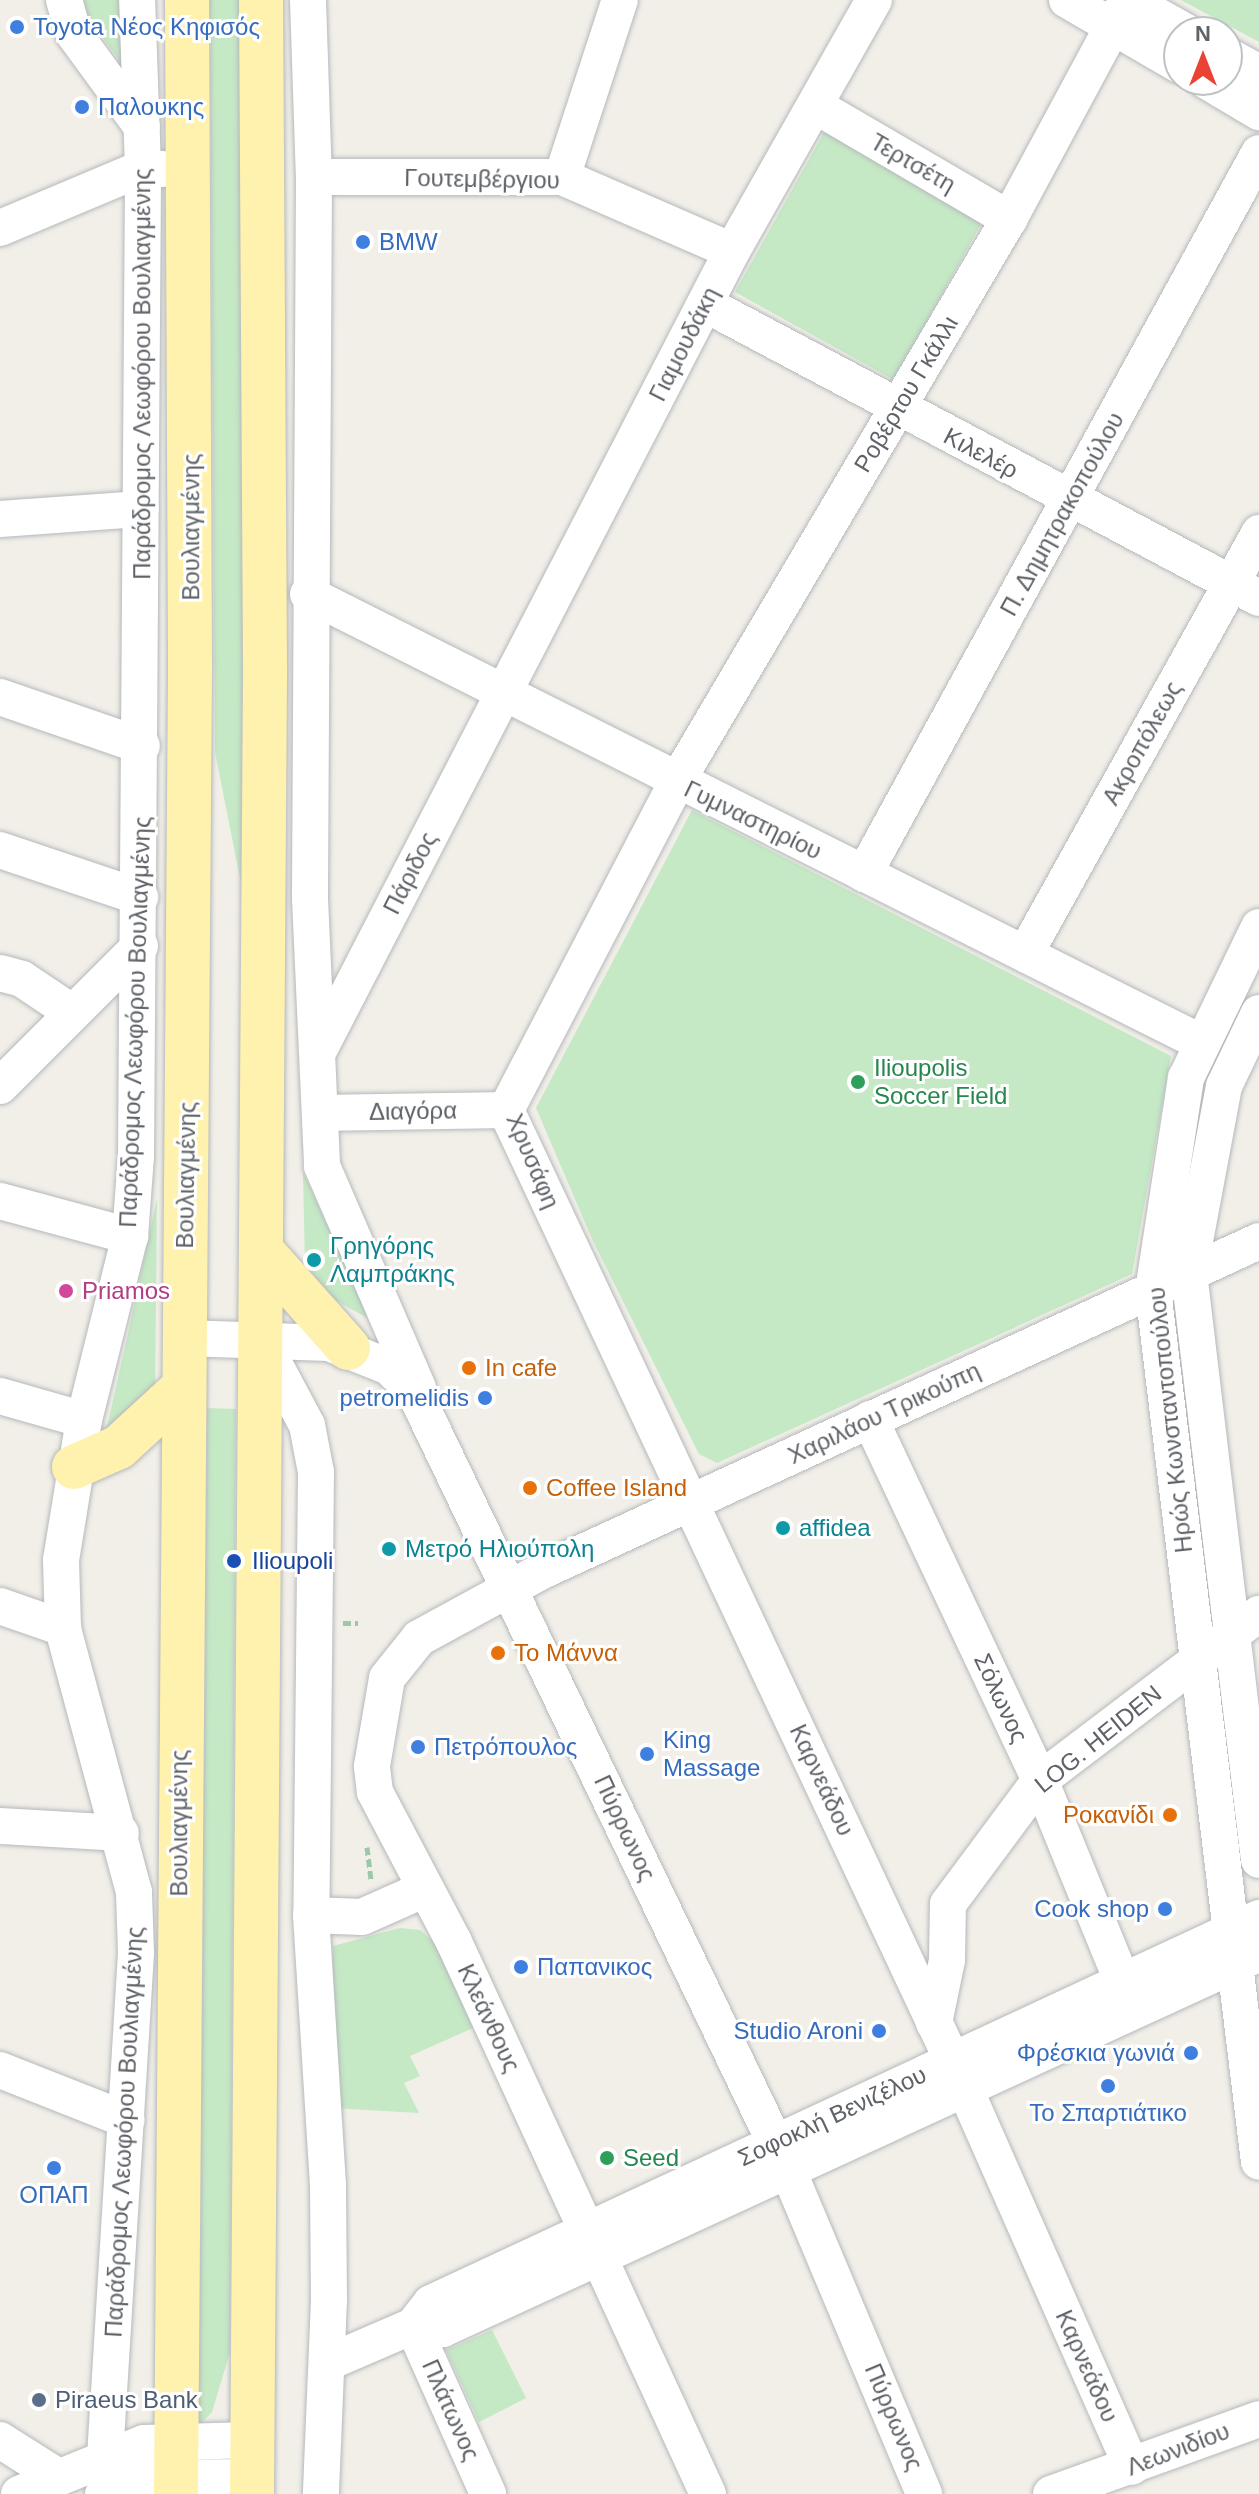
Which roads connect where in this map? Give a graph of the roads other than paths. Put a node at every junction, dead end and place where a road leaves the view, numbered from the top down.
1 (64, 0) edge
2 (137, 0) edge
3 (187, 0) edge
4 (261, 0) edge
5 (308, 0) edge
6 (620, 0) edge
7 (874, 0) edge
8 (1067, 0) edge
9 (1123, 8) edge
10 (1163, 23) edge
11 (1163, 49) edge
12 (1232, 96) edge
13 (816, 106) junction
14 (1259, 112) edge
15 (142, 127) junction
16 (1259, 153) edge
17 (143, 168) junction
18 (192, 171) junction
19 (314, 177) junction
20 (562, 177) junction
21 (1009, 219) junction
22 (0, 228) edge
23 (732, 251) junction
24 (705, 304) junction
25 (898, 408) junction
26 (1070, 500) junction
27 (141, 509) junction
28 (0, 519) edge
29 (1259, 533) edge
30 (1245, 591) edge
31 (308, 594) junction
32 (504, 692) junction
33 (0, 697) edge
34 (142, 746) junction
35 (676, 783) junction
36 (0, 850) edge
37 (864, 874) junction
38 (140, 897) junction
39 (1259, 927) edge
40 (140, 946) junction
41 (1025, 954) junction
42 (0, 973) edge
43 (70, 1011) junction
44 (1259, 1013) edge
45 (1200, 1042) junction
46 (317, 1054) junction
47 (0, 1086) edge
48 (506, 1110) junction
49 (320, 1113) junction
50 (0, 1201) edge
51 (130, 1236) junction
52 (1259, 1241) edge
53 (261, 1250) junction
54 (1189, 1273) junction
55 (1153, 1290) junction
56 (184, 1338) junction
57 (261, 1339) junction
58 (348, 1348) junction
59 (183, 1388) junction
60 (0, 1396) edge
61 (429, 1415) junction
62 (870, 1419) junction
63 (84, 1420) junction
64 (74, 1467) junction
65 (691, 1501) junction
66 (510, 1589) junction
67 (0, 1606) edge
68 (1245, 1624) edge
69 (63, 1628) junction
70 (1198, 1659) junction
71 (1040, 1780) junction
72 (0, 1826) edge
73 (121, 1833) junction
74 (1259, 1860) edge
75 (425, 1889) junction
76 (948, 1904) junction
77 (311, 1915) junction
78 (1246, 1941) edge
79 (899, 1945) junction
80 (1122, 1981) junction
81 (934, 2023) junction
82 (0, 2070) edge
83 (958, 2074) junction
84 (127, 2120) junction
85 (781, 2156) junction
86 (1259, 2162) edge
87 (592, 2244) junction
88 (413, 2326) junction
89 (327, 2363) junction
90 (1259, 2419) edge
91 (0, 2440) edge
92 (105, 2457) junction
93 (176, 2470) edge
94 (252, 2470) edge
95 (57, 2476) junction
96 (1120, 2478) edge
97 (19, 2494) edge
98 (103, 2494) edge
99 (321, 2494) edge
100 (488, 2494) edge
101 (708, 2494) edge
102 (924, 2494) edge
103 (1051, 2494) edge

1 - 15 street
2 - 15 street, Παράδρομος Λεωφόρου Βουλιαγμένης
3 - 18 main road, Βουλιαγμένης
4 - 53 main road
5 - 19 street
6 - 20 street
7 - 13 street, Γιαμουδάκη
8 - 9 street
9 - 10 street
9 - 11 street
9 - 21 street, Ροβέρτου Γκάλλι
12 - 14 street
13 - 21 street, Τερτσέτη
13 - 23 street, Γιαμουδάκη
15 - 17 street, Παράδρομος Λεωφόρου Βουλιαγμένης
16 - 26 street, Π. Δημητρακοπούλου
17 - 18 street
17 - 22 street
17 - 27 street, Παράδρομος Λεωφόρου Βουλιαγμένης
18 - 56 main road, Βουλιαγμένης
19 - 20 street, Γουτεμβέργιου
19 - 31 street
20 - 23 street, Γουτεμβέργιου
21 - 25 street, Ροβέρτου Γκάλλι
23 - 24 street, Γιαμουδάκη
24 - 25 street, Κιλελέρ
24 - 32 street, Γιαμουδάκη
25 - 26 street, Κιλελέρ
25 - 35 street, Ροβέρτου Γκάλλι
26 - 30 street, Κιλελέρ
26 - 37 street, Π. Δημητρακοπούλου
27 - 28 street
27 - 34 street, Παράδρομος Λεωφόρου Βουλιαγμένης
29 - 30 street, Ακροπόλεως
30 - 41 street, Ακροπόλεως
31 - 32 street, Γυμναστηρίου
31 - 46 street
32 - 35 street, Γυμναστηρίου
32 - 46 street, Πάριδος
33 - 34 street
34 - 38 street, Παράδρομος Λεωφόρου Βουλιαγμένης
35 - 37 street, Γυμναστηρίου
35 - 48 street, Χρυσάφη
36 - 38 street
37 - 41 street, Γυμναστηρίου
38 - 40 street, Παράδρομος Λεωφόρου Βουλιαγμένης
39 - 45 street, Ηρώς Κωνσταντοπούλου
40 - 43 street
40 - 51 street, Παράδρομος Λεωφόρου Βουλιαγμένης
41 - 45 street, Γυμναστηρίου
42 - 43 street
43 - 47 street
44 - 54 street, Ηρώς Κωνσταντοπούλου
45 - 55 street, Ηρώς Κωνσταντοπούλου
46 - 49 street
48 - 49 street, Διαγόρα
48 - 65 street, Χρυσάφη
49 - 61 street
50 - 51 street
51 - 63 street, Παράδρομος Λεωφόρου Βουλιαγμένης
52 - 54 street, Χαριλάου Τρικούπη
53 - 57 main road
53 - 58 main road
54 - 55 street, Χαριλάου Τρικούπη
54 - 68 street, Ηρώς Κωνσταντοπούλου
55 - 62 street, Χαριλάου Τρικούπη
55 - 70 street, Ηρώς Κωνσταντοπούλου
56 - 57 street, Πύρρωνος
56 - 59 main road, Βουλιαγμένης
57 - 58 street, Πύρρωνος
57 - 77 street
57 - 94 main road
58 - 61 street, Πύρρωνος
59 - 64 main road
59 - 93 main road, Βουλιαγμένης
60 - 63 street
61 - 66 street, Πύρρωνος
62 - 65 street, Χαριλάου Τρικούπη
62 - 71 street, Σόλωνος
63 - 64 street, Παράδρομος Λεωφόρου Βουλιαγμένης
64 - 69 street, Παράδρομος Λεωφόρου Βουλιαγμένης
65 - 66 street, Χαριλάου Τρικούπη
65 - 79 street, Καρνεάδου
66 - 75 street, Κλεάνθους
66 - 85 street, Πύρρωνος
67 - 69 street
68 - 70 street, LOG. HEIDEN
68 - 74 street, Ηρώς Κωνσταντοπούλου
69 - 73 street, Παράδρομος Λεωφόρου Βουλιαγμένης
70 - 71 street, LOG. HEIDEN
70 - 78 street, Ηρώς Κωνσταντοπούλου
71 - 76 street, LOG. HEIDEN
71 - 80 street, Σόλωνος
72 - 73 street
73 - 84 street, Παράδρομος Λεωφόρου Βουλιαγμένης
75 - 77 street
75 - 87 street, Κλεάνθους
76 - 79 street, LOG. HEIDEN
76 - 81 street
77 - 89 street
78 - 80 street, Σοφοκλή Βενιζέλου
78 - 83 street, Σοφοκλή Βενιζέλου
78 - 86 street, Ηρώς Κωνσταντοπούλου
79 - 81 street, Καρνεάδου
80 - 83 street, Σοφοκλή Βενιζέλου
81 - 83 street, Καρνεάδου
82 - 84 street
83 - 85 street, Σοφοκλή Βενιζέλου
83 - 96 street, Καρνεάδου
84 - 92 street, Παράδρομος Λεωφόρου Βουλιαγμένης
85 - 87 street, Σοφοκλή Βενιζέλου
85 - 102 street, Πύρρωνος
87 - 88 street, Σοφοκλή Βενιζέλου
87 - 101 street, Κλεάνθους
88 - 89 street, Σοφοκλή Βενιζέλου
88 - 100 street, Πλάτωνος
89 - 99 street
90 - 96 street, Λεωνιδίου
91 - 95 street
92 - 93 street
92 - 95 street
93 - 94 street
93 - 98 street
95 - 97 street
96 - 103 street, Λεωνιδίου

